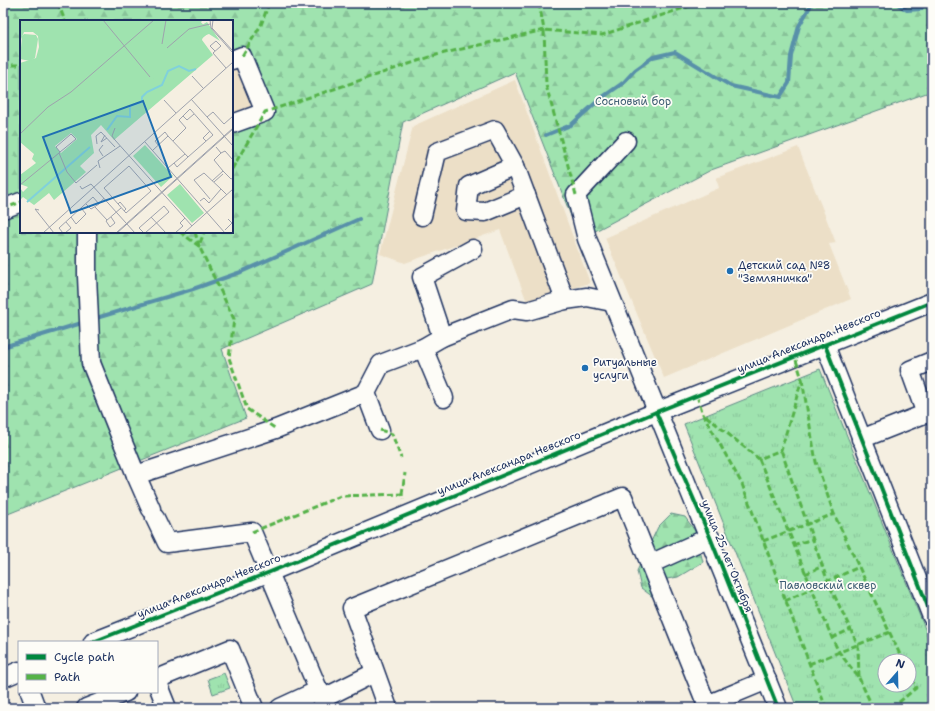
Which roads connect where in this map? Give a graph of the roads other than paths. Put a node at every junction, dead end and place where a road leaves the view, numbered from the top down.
1 (233, 60) edge
2 (233, 124) edge
3 (626, 141) dead end
4 (515, 166) junction
5 (526, 195) junction
6 (20, 202) edge
7 (3, 209) edge
8 (422, 216) dead end
9 (87, 233) edge
10 (472, 249) dead end
11 (565, 300) junction
12 (612, 302) junction
13 (932, 302) edge
14 (442, 337) junction
15 (825, 345) junction
16 (423, 348) junction
17 (932, 361) edge
18 (366, 393) junction
19 (444, 398) dead end
20 (656, 412) junction
21 (929, 412) edge
22 (380, 430) dead end
23 (861, 439) junction
24 (136, 475) junction
25 (710, 537) junction
26 (650, 564) junction
27 (270, 572) junction
28 (932, 617) edge
29 (96, 641) edge
30 (18, 671) edge
31 (374, 673) junction
32 (3, 678) edge
33 (158, 679) edge
34 (767, 680) junction
35 (158, 686) edge
36 (30, 693) edge
37 (124, 693) edge
38 (322, 699) edge
39 (95, 706) edge
40 (708, 706) edge
41 (36, 708) edge
42 (167, 708) edge
43 (254, 708) edge
44 (280, 708) edge
45 (388, 708) edge
46 (778, 708) edge

1 - 2 street
3 - 12 street, улица 25 лет Октября
4 - 5 street
4 - 5 street
4 - 8 street
5 - 11 street
6 - 7 street
9 - 24 street
10 - 14 street
11 - 12 street
11 - 14 street
12 - 20 street, улица 25 лет Октября
13 - 15 street, улица Александра Невского
14 - 16 street
15 - 20 street, улица Александра Невского
15 - 23 street
16 - 18 street
16 - 19 street
17 - 21 street
18 - 22 street
18 - 24 street
20 - 25 street, улица 25 лет Октября
20 - 27 street, улица Александра Невского
21 - 23 street
23 - 28 street
24 - 27 street
25 - 26 street
25 - 34 street, улица 25 лет Октября
26 - 31 street
26 - 40 street
27 - 29 street, улица Александра Невского
27 - 38 street
30 - 32 street
31 - 38 street
31 - 45 street
33 - 43 street
34 - 40 street
34 - 46 street, улица 25 лет Октября
35 - 42 street
36 - 41 street
37 - 39 street
38 - 44 street

